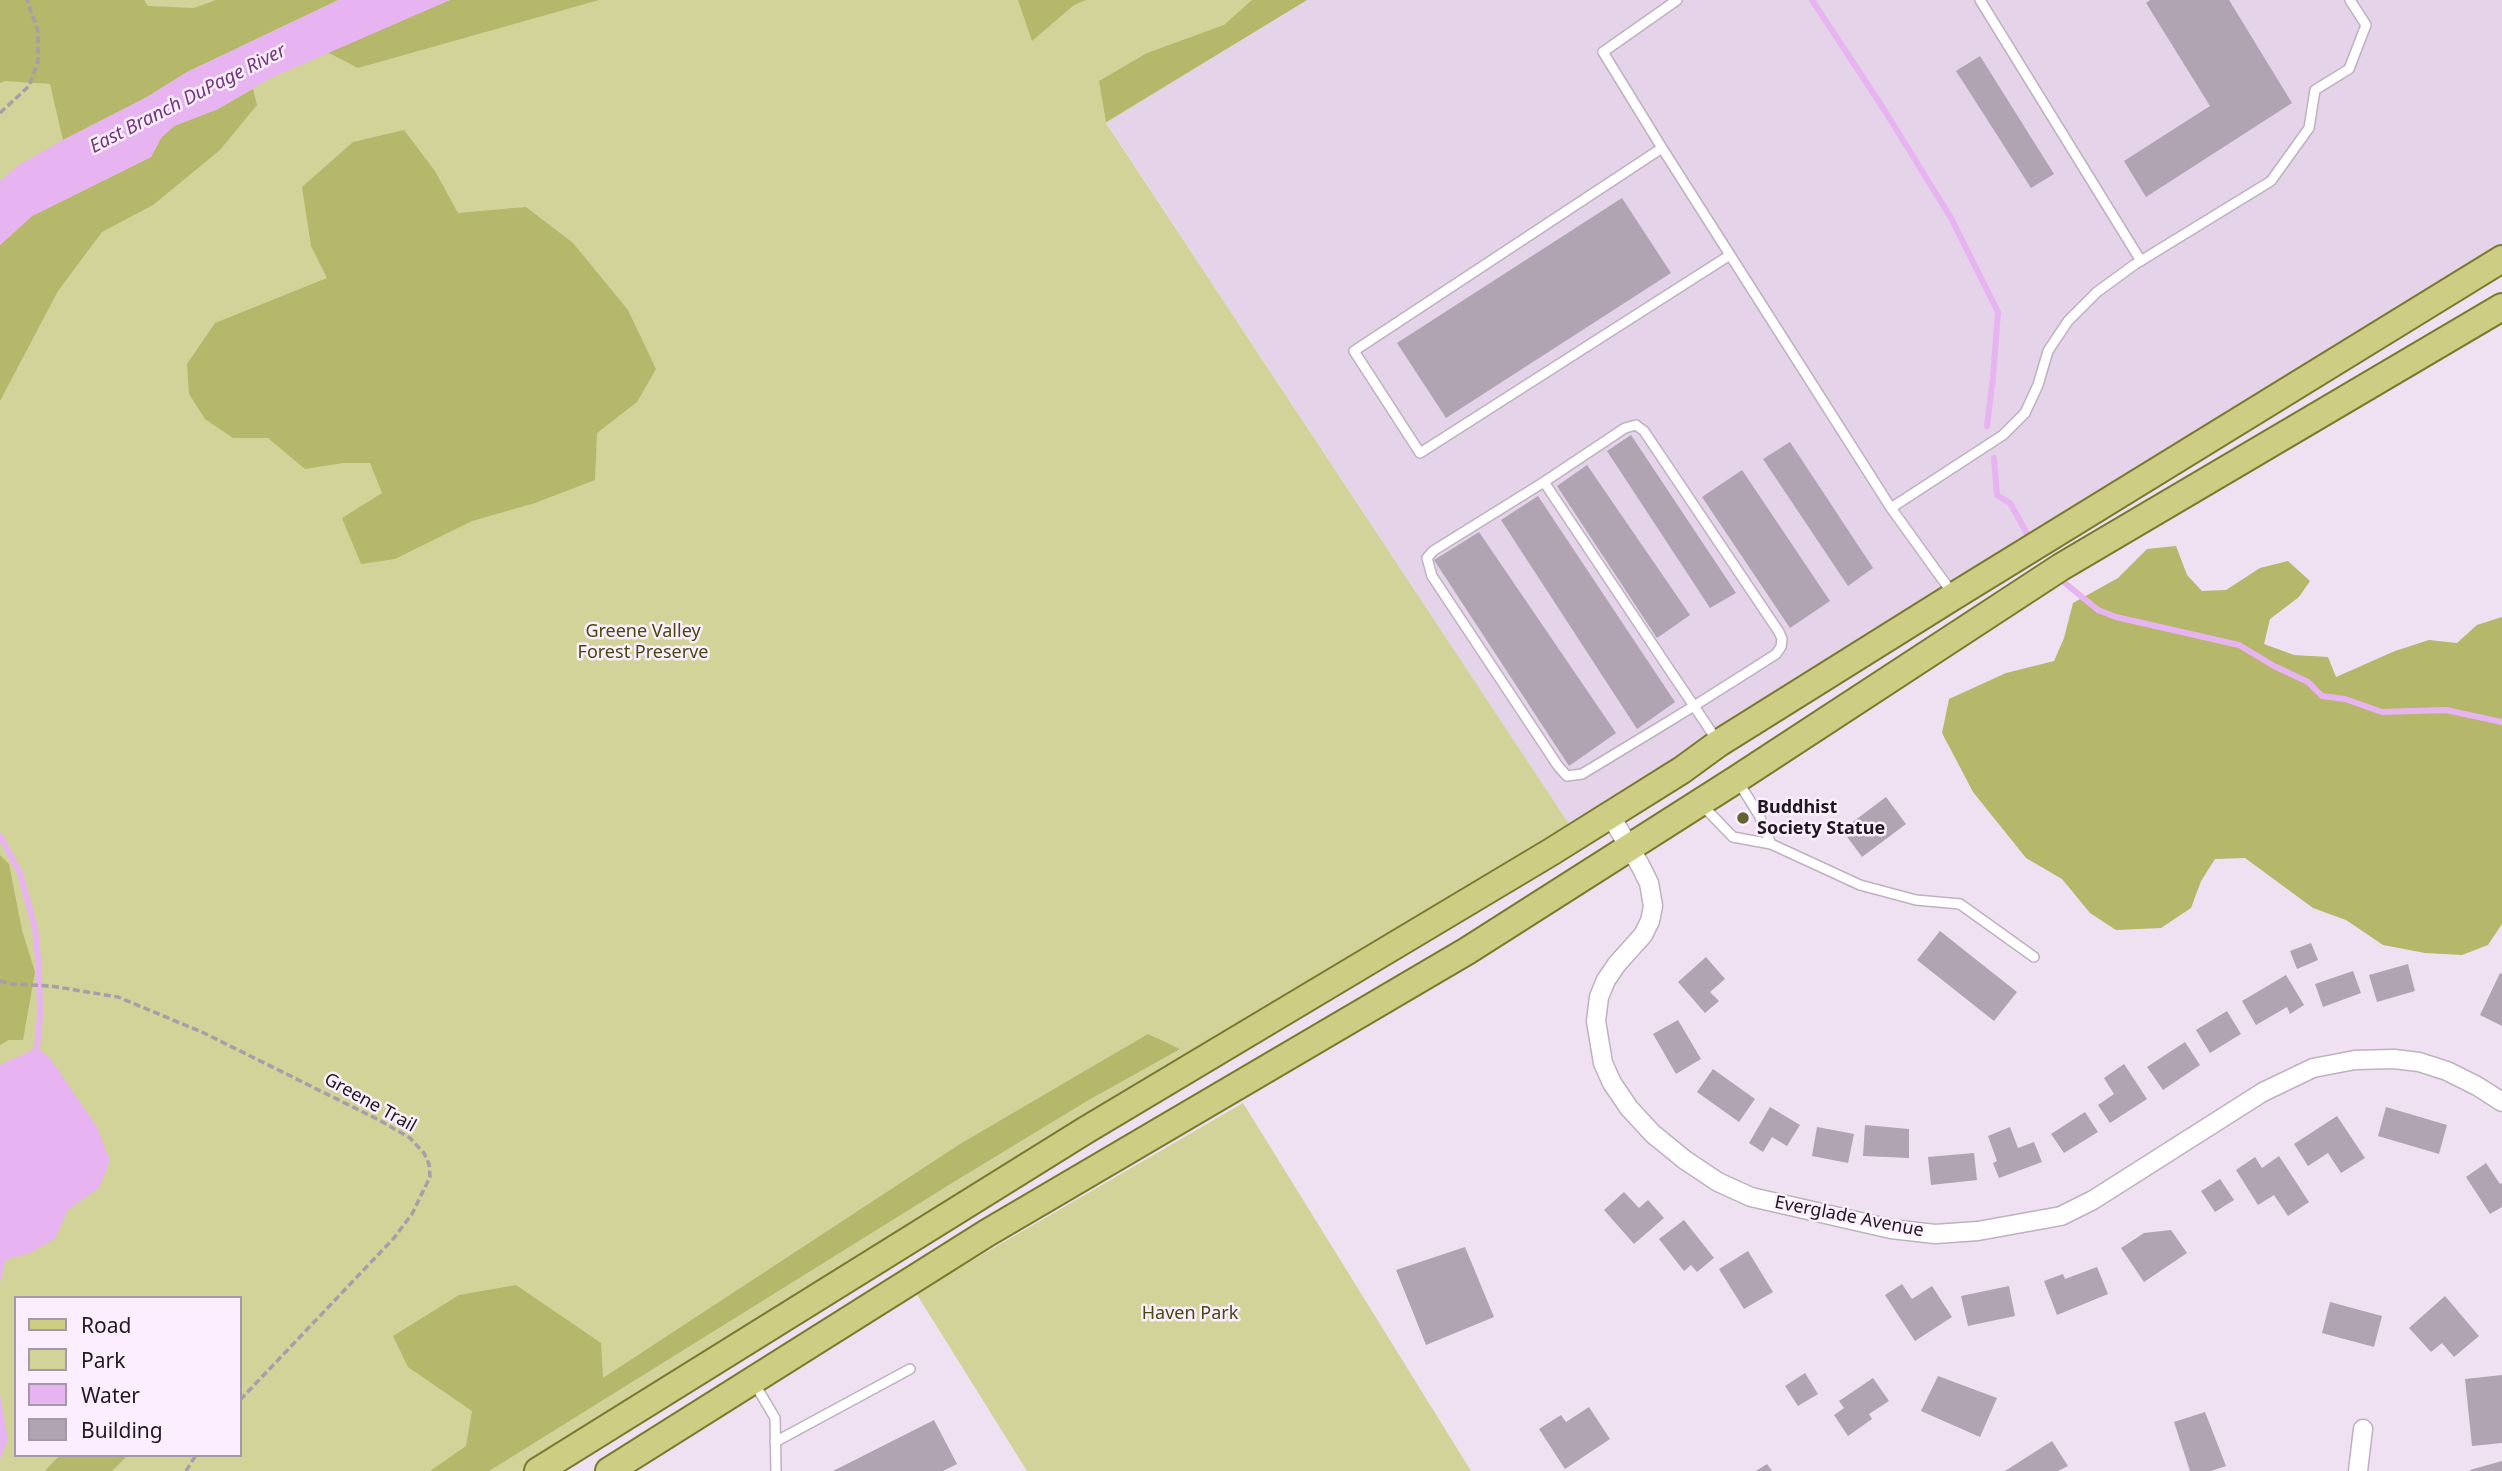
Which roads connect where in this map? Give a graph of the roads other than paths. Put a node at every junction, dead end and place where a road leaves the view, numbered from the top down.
1 (1677, 0) edge
2 (1980, 0) edge
3 (2350, 0) edge
4 (1662, 148) junction
5 (1730, 255) junction
6 (2502, 259) edge
7 (2141, 261) junction
8 (2502, 307) edge
9 (1545, 482) junction
10 (1891, 508) junction
11 (1954, 596) junction
12 (1694, 706) junction
13 (1719, 743) junction
14 (1737, 779) junction
15 (1700, 803) junction
16 (1610, 815) junction
17 (1771, 844) junction
18 (1630, 847) junction
19 (2035, 957) dead end
20 (2502, 1102) edge
21 (910, 1369) dead end
22 (752, 1380) junction
23 (2363, 1429) dead end
24 (775, 1442) junction
25 (538, 1471) edge
26 (609, 1471) edge
27 (776, 1471) edge
28 (2358, 1471) edge

1 - 4 lane
2 - 7 lane
3 - 7 lane
4 - 5 lane
4 - 5 lane
5 - 10 lane
6 - 11 main road
7 - 10 lane
8 - 14 main road
9 - 12 lane
9 - 12 lane
9 - 12 lane
10 - 11 lane
11 - 13 main road
12 - 13 lane
13 - 16 main road
14 - 15 main road
14 - 17 lane
15 - 17 lane
15 - 18 main road
16 - 18 street, Everglade Avenue
16 - 25 main road
17 - 19 lane
18 - 20 street, Everglade Avenue
18 - 22 main road
21 - 24 lane
22 - 24 lane
22 - 26 main road
23 - 28 street
24 - 27 lane

